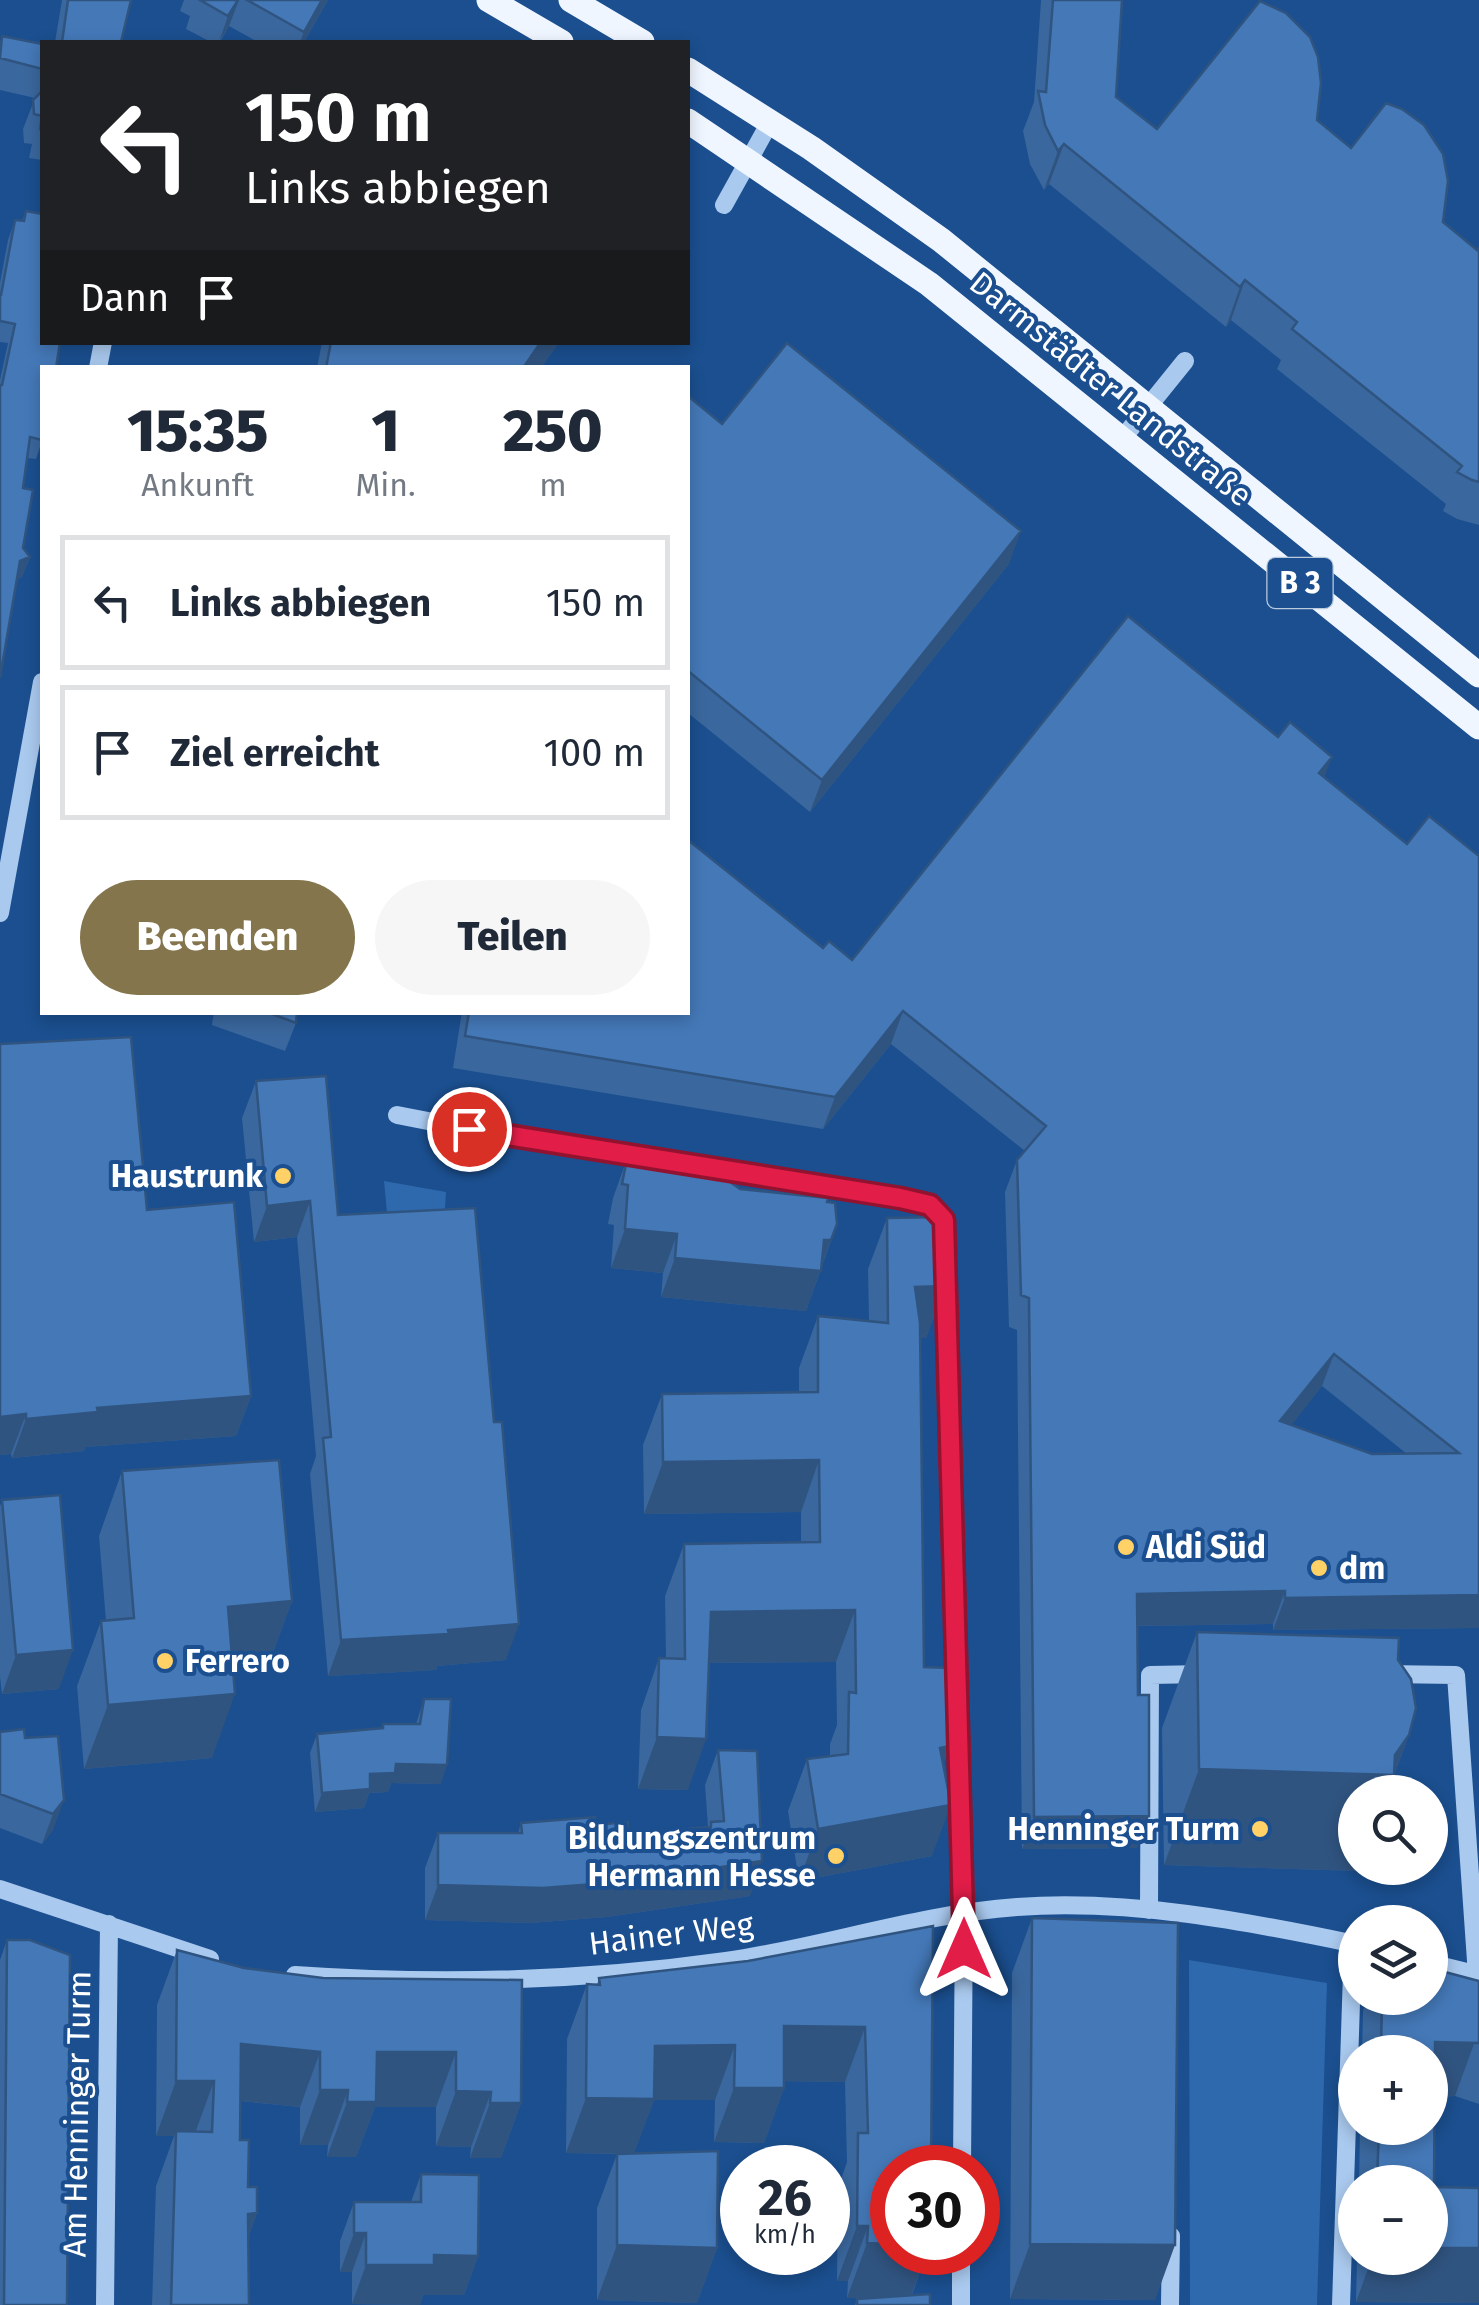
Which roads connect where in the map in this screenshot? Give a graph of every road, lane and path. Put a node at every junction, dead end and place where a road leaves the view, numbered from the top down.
1 (490, 0) edge
2 (571, 0) edge
3 (558, 40) edge
4 (639, 40) edge
5 (690, 71) edge
6 (690, 122) edge
7 (770, 122) junction
8 (749, 158) junction
9 (724, 205) dead end
10 (1185, 361) dead end
11 (1146, 407) junction
12 (1122, 439) junction
13 (1479, 675) edge
14 (40, 693) edge
15 (1479, 727) edge
16 (0, 913) edge
17 (397, 1115) dead end
18 (1221, 1674) edge
19 (1375, 1674) edge
20 (0, 1888) edge
21 (1148, 1910) junction
22 (1176, 1912) junction
23 (964, 1913) junction
24 (109, 1924) junction
25 (1176, 1932) edge
26 (1338, 1941) edge
27 (233, 1965) edge
28 (1448, 1968) edge
29 (270, 1972) edge
30 (1478, 1975) edge
31 (1351, 2015) edge
32 (962, 2145) edge
33 (1171, 2207) edge
34 (961, 2275) edge
35 (106, 2305) edge
36 (961, 2305) edge
37 (1170, 2305) edge
38 (1341, 2305) edge

1 - 3 main road
2 - 4 main road
5 - 7 main road, Darmstädter Landstraße / B 3
6 - 8 main road, Darmstädter Landstraße / B 3
7 - 8 street
7 - 11 main road, Darmstädter Landstraße / B 3
8 - 9 street
8 - 12 main road, Darmstädter Landstraße / B 3
10 - 11 street
11 - 12 street
11 - 13 main road, Darmstädter Landstraße / B 3
12 - 15 main road, Darmstädter Landstraße / B 3
14 - 16 street
17 - 23 street
18 - 21 street
19 - 30 street
20 - 24 street
21 - 22 street, Hainer Weg
21 - 23 street, Hainer Weg
22 - 25 street
22 - 26 street, Hainer Weg
23 - 29 street, Hainer Weg
23 - 32 street
24 - 27 street
24 - 35 street, Am Henninger Turm
28 - 30 street
31 - 38 street
33 - 37 street
34 - 36 street

